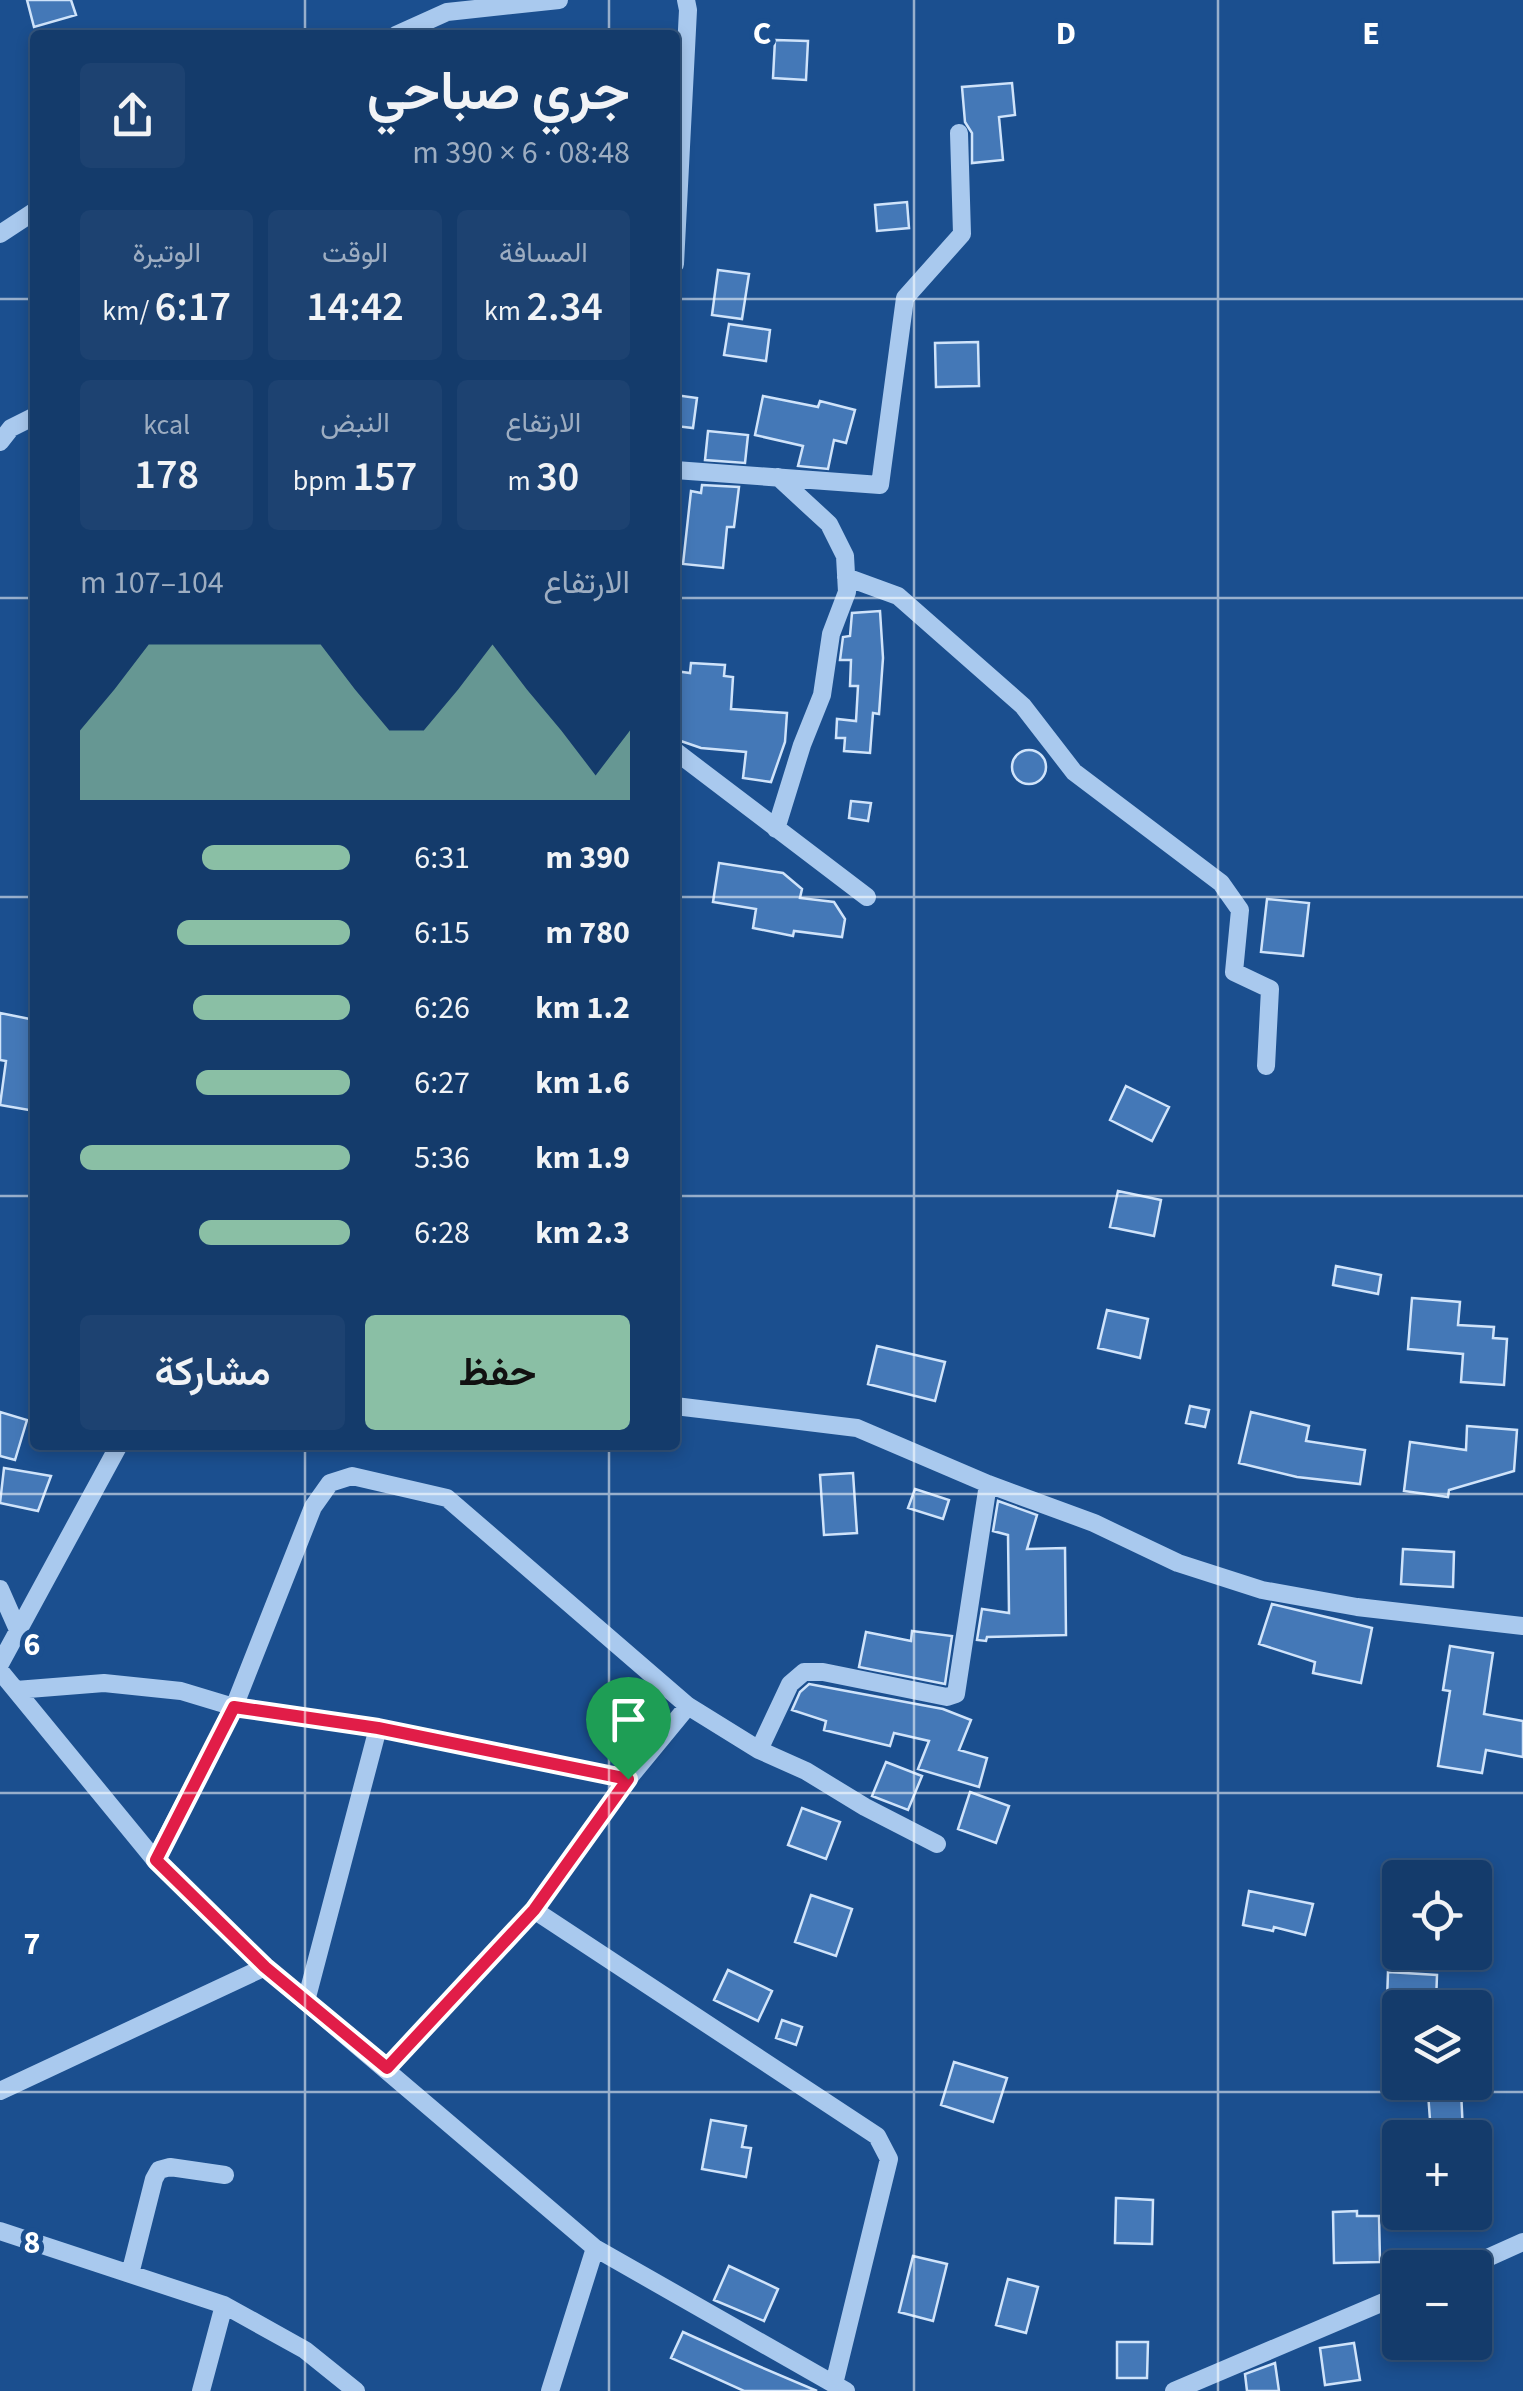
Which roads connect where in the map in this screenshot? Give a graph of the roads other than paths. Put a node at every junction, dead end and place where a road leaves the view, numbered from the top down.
1 (559, 0) edge
2 (686, 0) edge
3 (453, 6) edge
4 (406, 30) edge
5 (959, 133) dead end
6 (680, 154) edge
7 (30, 214) edge
8 (0, 234) edge
9 (30, 418) edge
10 (0, 442) edge
11 (680, 470) edge
12 (778, 478) junction
13 (846, 577) junction
14 (680, 755) edge
15 (776, 829) junction
16 (866, 898) dead end
17 (1266, 1066) dead end
18 (680, 1407) edge
19 (116, 1450) edge
20 (988, 1484) junction
21 (0, 1590) edge
22 (1523, 1626) edge
23 (18, 1630) junction
24 (0, 1668) edge
25 (16, 1690) junction
26 (688, 1706) junction
27 (234, 1707) junction
28 (378, 1728) junction
29 (760, 1750) junction
30 (628, 1779) junction
31 (937, 1844) dead end
32 (156, 1860) junction
33 (534, 1910) junction
34 (265, 1967) junction
35 (306, 2001) junction
36 (387, 2068) junction
37 (0, 2091) edge
38 (225, 2176) dead end
39 (0, 2231) edge
40 (1523, 2242) edge
41 (595, 2248) junction
42 (1492, 2256) edge
43 (130, 2274) junction
44 (1382, 2303) edge
45 (224, 2305) junction
46 (840, 2388) edge
47 (201, 2391) edge
48 (356, 2391) edge
49 (550, 2391) edge
50 (1174, 2391) edge

1 - 3 street
2 - 6 street
3 - 4 street
5 - 12 street
7 - 8 street
9 - 10 street
11 - 12 street
12 - 13 street
13 - 15 street
13 - 17 street
14 - 15 street
15 - 16 street
18 - 20 street
19 - 23 street
20 - 22 street
20 - 29 street
21 - 23 street
23 - 24 street
24 - 25 street
25 - 27 street
25 - 32 street
26 - 27 street
26 - 29 street
26 - 30 street
27 - 28 street
27 - 32 street
28 - 30 street
28 - 35 street
29 - 31 street
30 - 33 street
32 - 34 street
33 - 36 street
33 - 46 street
34 - 35 street
34 - 37 street
35 - 36 street
36 - 41 street
38 - 43 street
39 - 43 street
40 - 42 street
41 - 46 street
41 - 49 street
43 - 45 street
44 - 50 street
45 - 47 street
45 - 48 street

